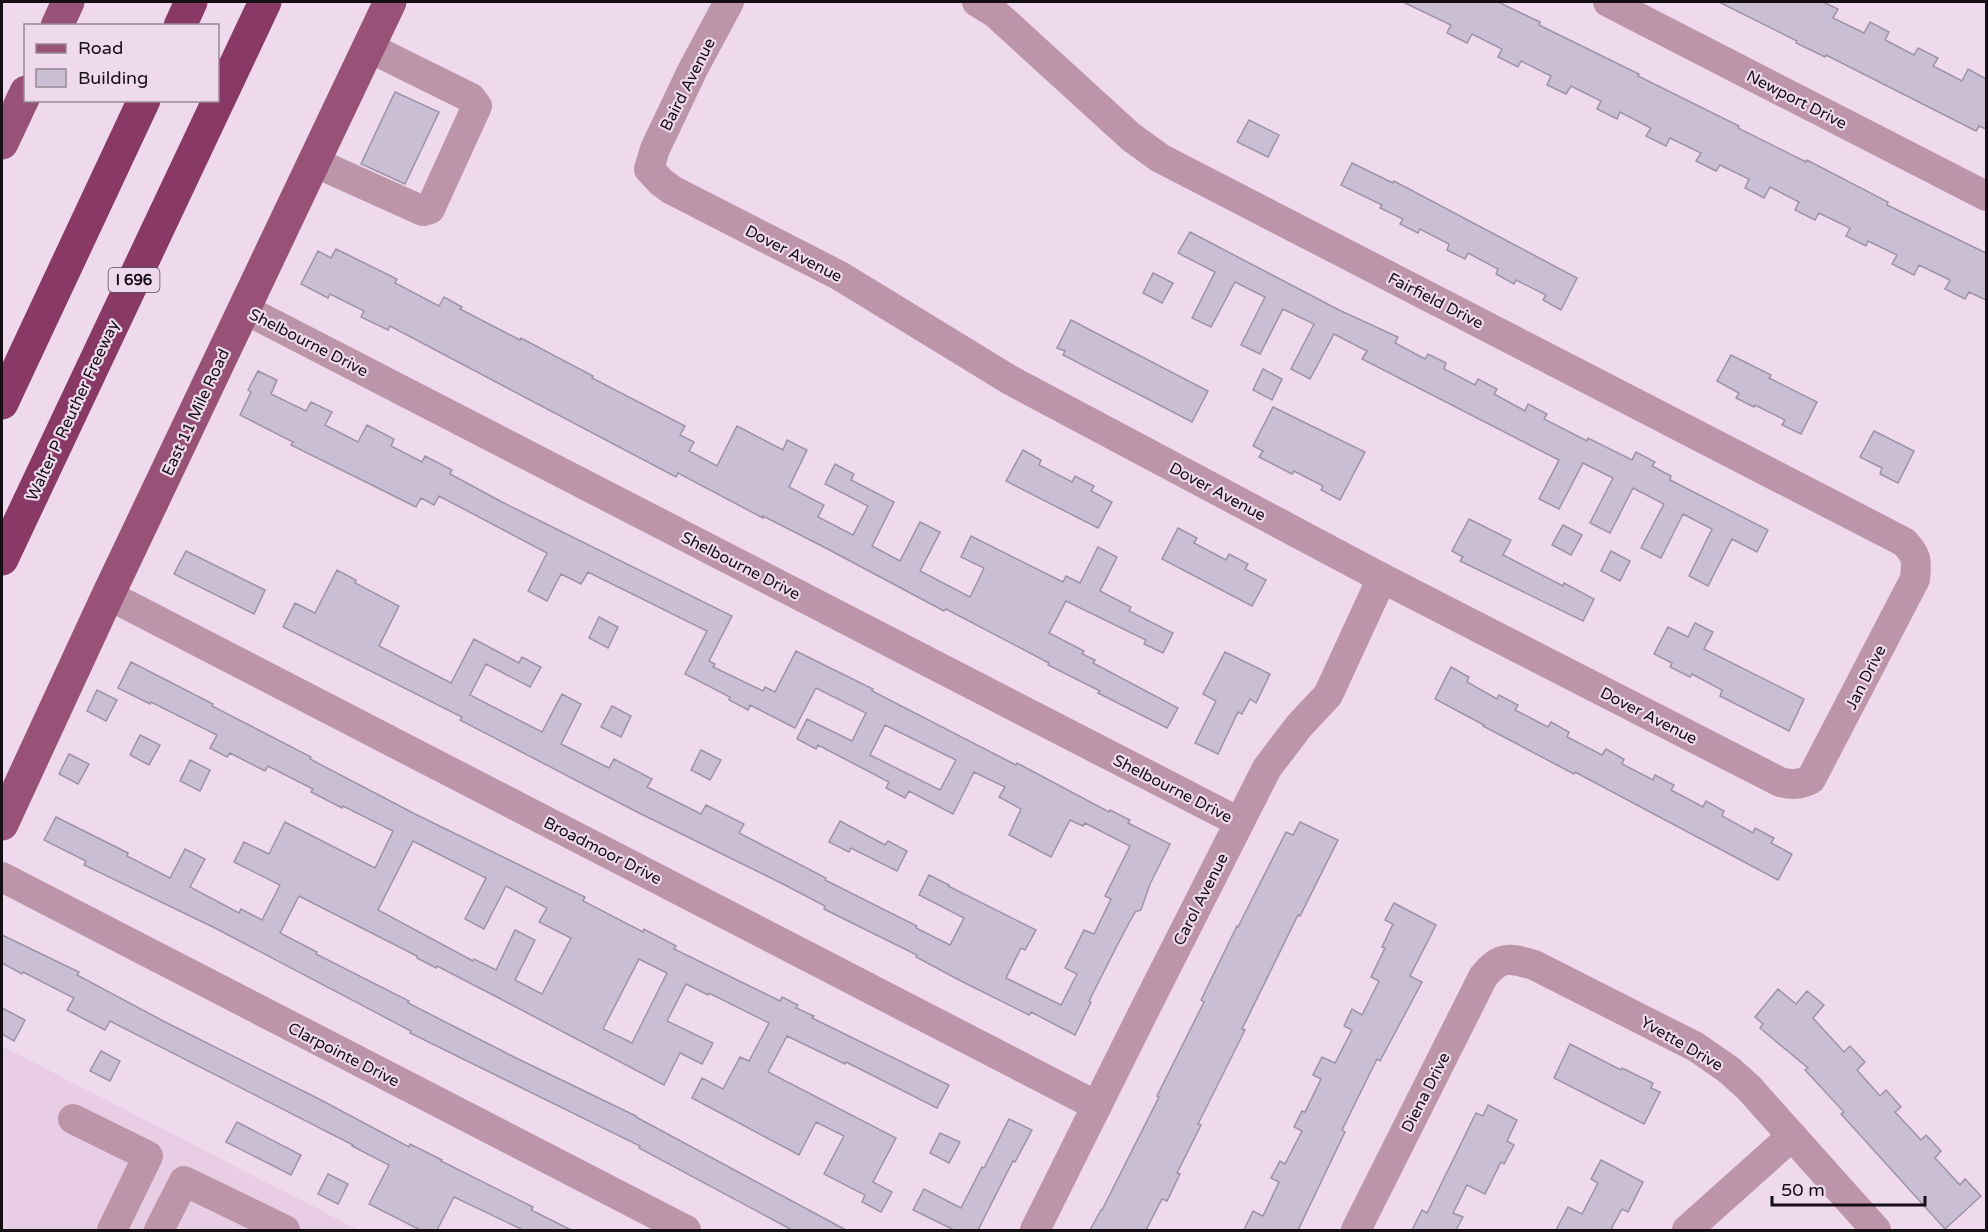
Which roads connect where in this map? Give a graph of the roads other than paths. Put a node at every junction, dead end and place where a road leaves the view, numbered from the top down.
1 (68, 2) edge
2 (191, 2) edge
3 (265, 2) edge
4 (390, 2) edge
5 (729, 2) edge
6 (977, 2) edge
7 (1608, 2) edge
8 (58, 24) edge
9 (181, 24) edge
10 (368, 47) junction
11 (24, 96) edge
12 (219, 99) edge
13 (143, 102) edge
14 (218, 102) edge
15 (2, 143) edge
16 (314, 162) junction
17 (649, 169) joint
18 (1986, 196) edge
19 (244, 309) junction
20 (2, 403) edge
21 (2, 559) edge
22 (1917, 562) joint
23 (1383, 578) junction
24 (108, 595) junction
25 (1801, 784) joint
26 (1239, 822) junction
27 (2, 824) edge
28 (2, 877) edge
29 (1501, 960) joint
30 (1097, 1106) junction
31 (73, 1119) dead end
32 (1792, 1136) junction
33 (112, 1230) edge
34 (159, 1230) edge
35 (285, 1230) edge
36 (686, 1230) edge
37 (1035, 1230) edge
38 (1356, 1230) edge
39 (1687, 1230) edge
40 (1876, 1230) edge

1 - 8 main road
2 - 9 highway
3 - 12 highway, Walter P Reuther Freeway / I 696
4 - 10 main road, East 11 Mile Road
5 - 17 street, Baird Avenue
6 - 22 street, Fairfield Drive
7 - 18 street, Newport Drive
10 - 16 main road, East 11 Mile Road
10 - 16 street
11 - 15 main road
13 - 20 highway
14 - 21 highway, Walter P Reuther Freeway / I 696
16 - 19 main road, East 11 Mile Road
17 - 23 street, Dover Avenue
19 - 24 main road, East 11 Mile Road
19 - 26 street, Shelbourne Drive
22 - 25 street, Jan Drive
23 - 25 street, Dover Avenue
23 - 26 street, Carol Avenue
24 - 27 main road, East 11 Mile Road
24 - 30 street, Broadmoor Drive
26 - 30 street, Carol Avenue
28 - 36 street, Clarpointe Drive
29 - 32 street, Yvette Drive
29 - 38 street, Diena Drive
30 - 37 street, Carol Avenue
31 - 33 street
32 - 39 street
32 - 40 street, Yvette Drive
34 - 35 street

